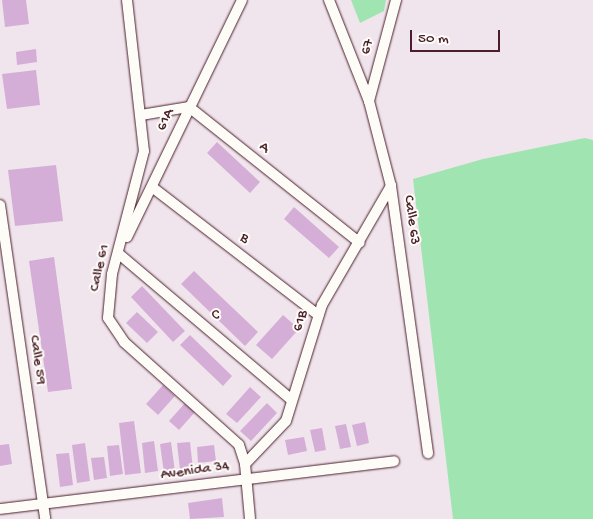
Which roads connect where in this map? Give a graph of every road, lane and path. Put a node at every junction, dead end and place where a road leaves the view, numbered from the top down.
1 (126, 0) edge
2 (242, 0) edge
3 (329, 0) edge
4 (396, 0) edge
5 (370, 102) junction
6 (189, 107) junction
7 (141, 115) junction
8 (391, 186) junction
9 (152, 187) junction
10 (0, 204) edge
11 (360, 243) junction
12 (119, 254) junction
13 (3, 257) edge
14 (318, 315) junction
15 (292, 400) junction
16 (428, 453) dead end
17 (394, 461) dead end
18 (245, 464) junction
19 (245, 480) junction
20 (43, 503) junction
21 (0, 509) edge
22 (45, 519) edge
23 (250, 519) edge

1 - 7 street, Calle 61
2 - 6 street, 61A
3 - 5 street, Calle 63
4 - 5 street, 67
5 - 8 street, Calle 63
6 - 7 street
6 - 9 street, 61A
6 - 11 street, A
7 - 12 street, Calle 61
8 - 11 street, 61B
8 - 16 street, Calle 63
9 - 12 street, 61A
9 - 14 street, B
10 - 13 street, Calle 59
11 - 14 street, 61B
12 - 15 street, C
12 - 18 street, Calle 61
13 - 20 street, Calle 59
14 - 15 street, 61B
15 - 18 street, 61B
17 - 19 street, Avenida 34
18 - 19 street, Calle 61
19 - 20 street, Avenida 34
19 - 23 street, Calle 61
20 - 21 street, Avenida 34
20 - 22 street, Calle 59

